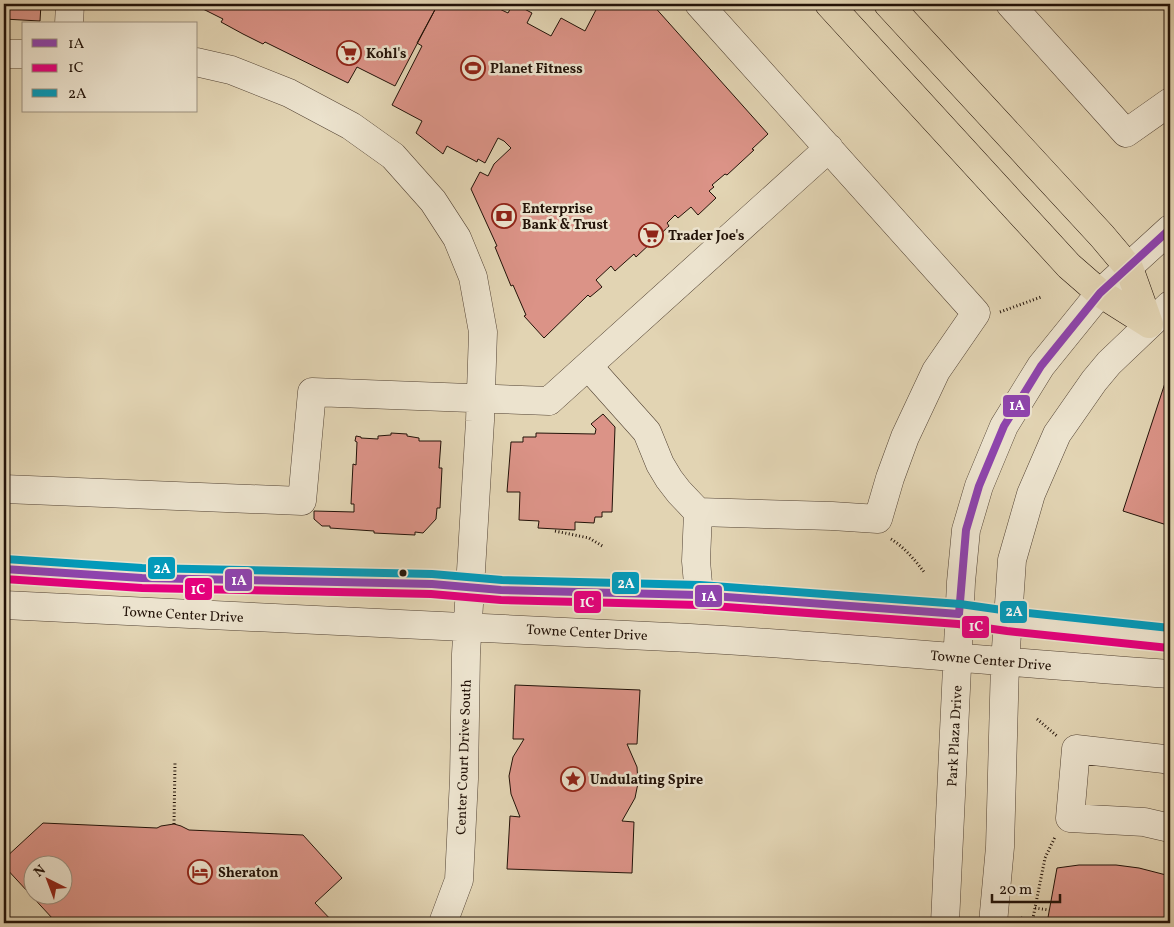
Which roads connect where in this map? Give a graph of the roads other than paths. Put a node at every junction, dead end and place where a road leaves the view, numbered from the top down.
1 (70, 4) edge
2 (698, 4) edge
3 (829, 4) edge
4 (888, 4) edge
5 (1010, 4) edge
6 (69, 22) edge
7 (4, 54) edge
8 (22, 54) edge
9 (198, 62) edge
10 (1170, 102) edge
11 (829, 148) junction
12 (1170, 229) edge
13 (1129, 268) junction
14 (1100, 293) junction
15 (1170, 305) edge
16 (1149, 324) junction
17 (588, 366) junction
18 (480, 399) junction
19 (4, 489) edge
20 (698, 512) junction
21 (4, 569) edge
22 (470, 588) junction
23 (699, 596) junction
24 (4, 605) edge
25 (958, 614) junction
26 (1008, 621) junction
27 (468, 626) junction
28 (1170, 638) edge
29 (958, 656) junction
30 (1005, 662) junction
31 (1170, 674) edge
32 (1170, 761) edge
33 (1170, 828) edge
34 (443, 923) edge
35 (945, 923) edge
36 (993, 923) edge

1 - 6 street
2 - 11 street
3 - 14 highway
4 - 13 highway
5 - 10 street
7 - 8 street
9 - 18 street, Center Court Drive South
11 - 17 street
11 - 20 street
12 - 13 street, Park Plaza Drive
13 - 14 street, Park Plaza Drive
13 - 16 highway
14 - 16 highway
14 - 25 street, Park Plaza Drive
15 - 16 street
16 - 26 street
17 - 18 street
17 - 20 street
18 - 19 street
18 - 22 street, Center Court Drive South
20 - 23 street
21 - 22 street
22 - 23 street
22 - 27 street, Center Court Drive South
23 - 25 street
24 - 27 street, Towne Center Drive
25 - 26 street
25 - 29 street, Park Plaza Drive
26 - 28 street
26 - 30 street
27 - 29 street, Towne Center Drive
27 - 34 street, Center Court Drive South
29 - 30 street, Towne Center Drive
29 - 35 street, Park Plaza Drive
30 - 31 street, Towne Center Drive
30 - 36 street
32 - 33 street

